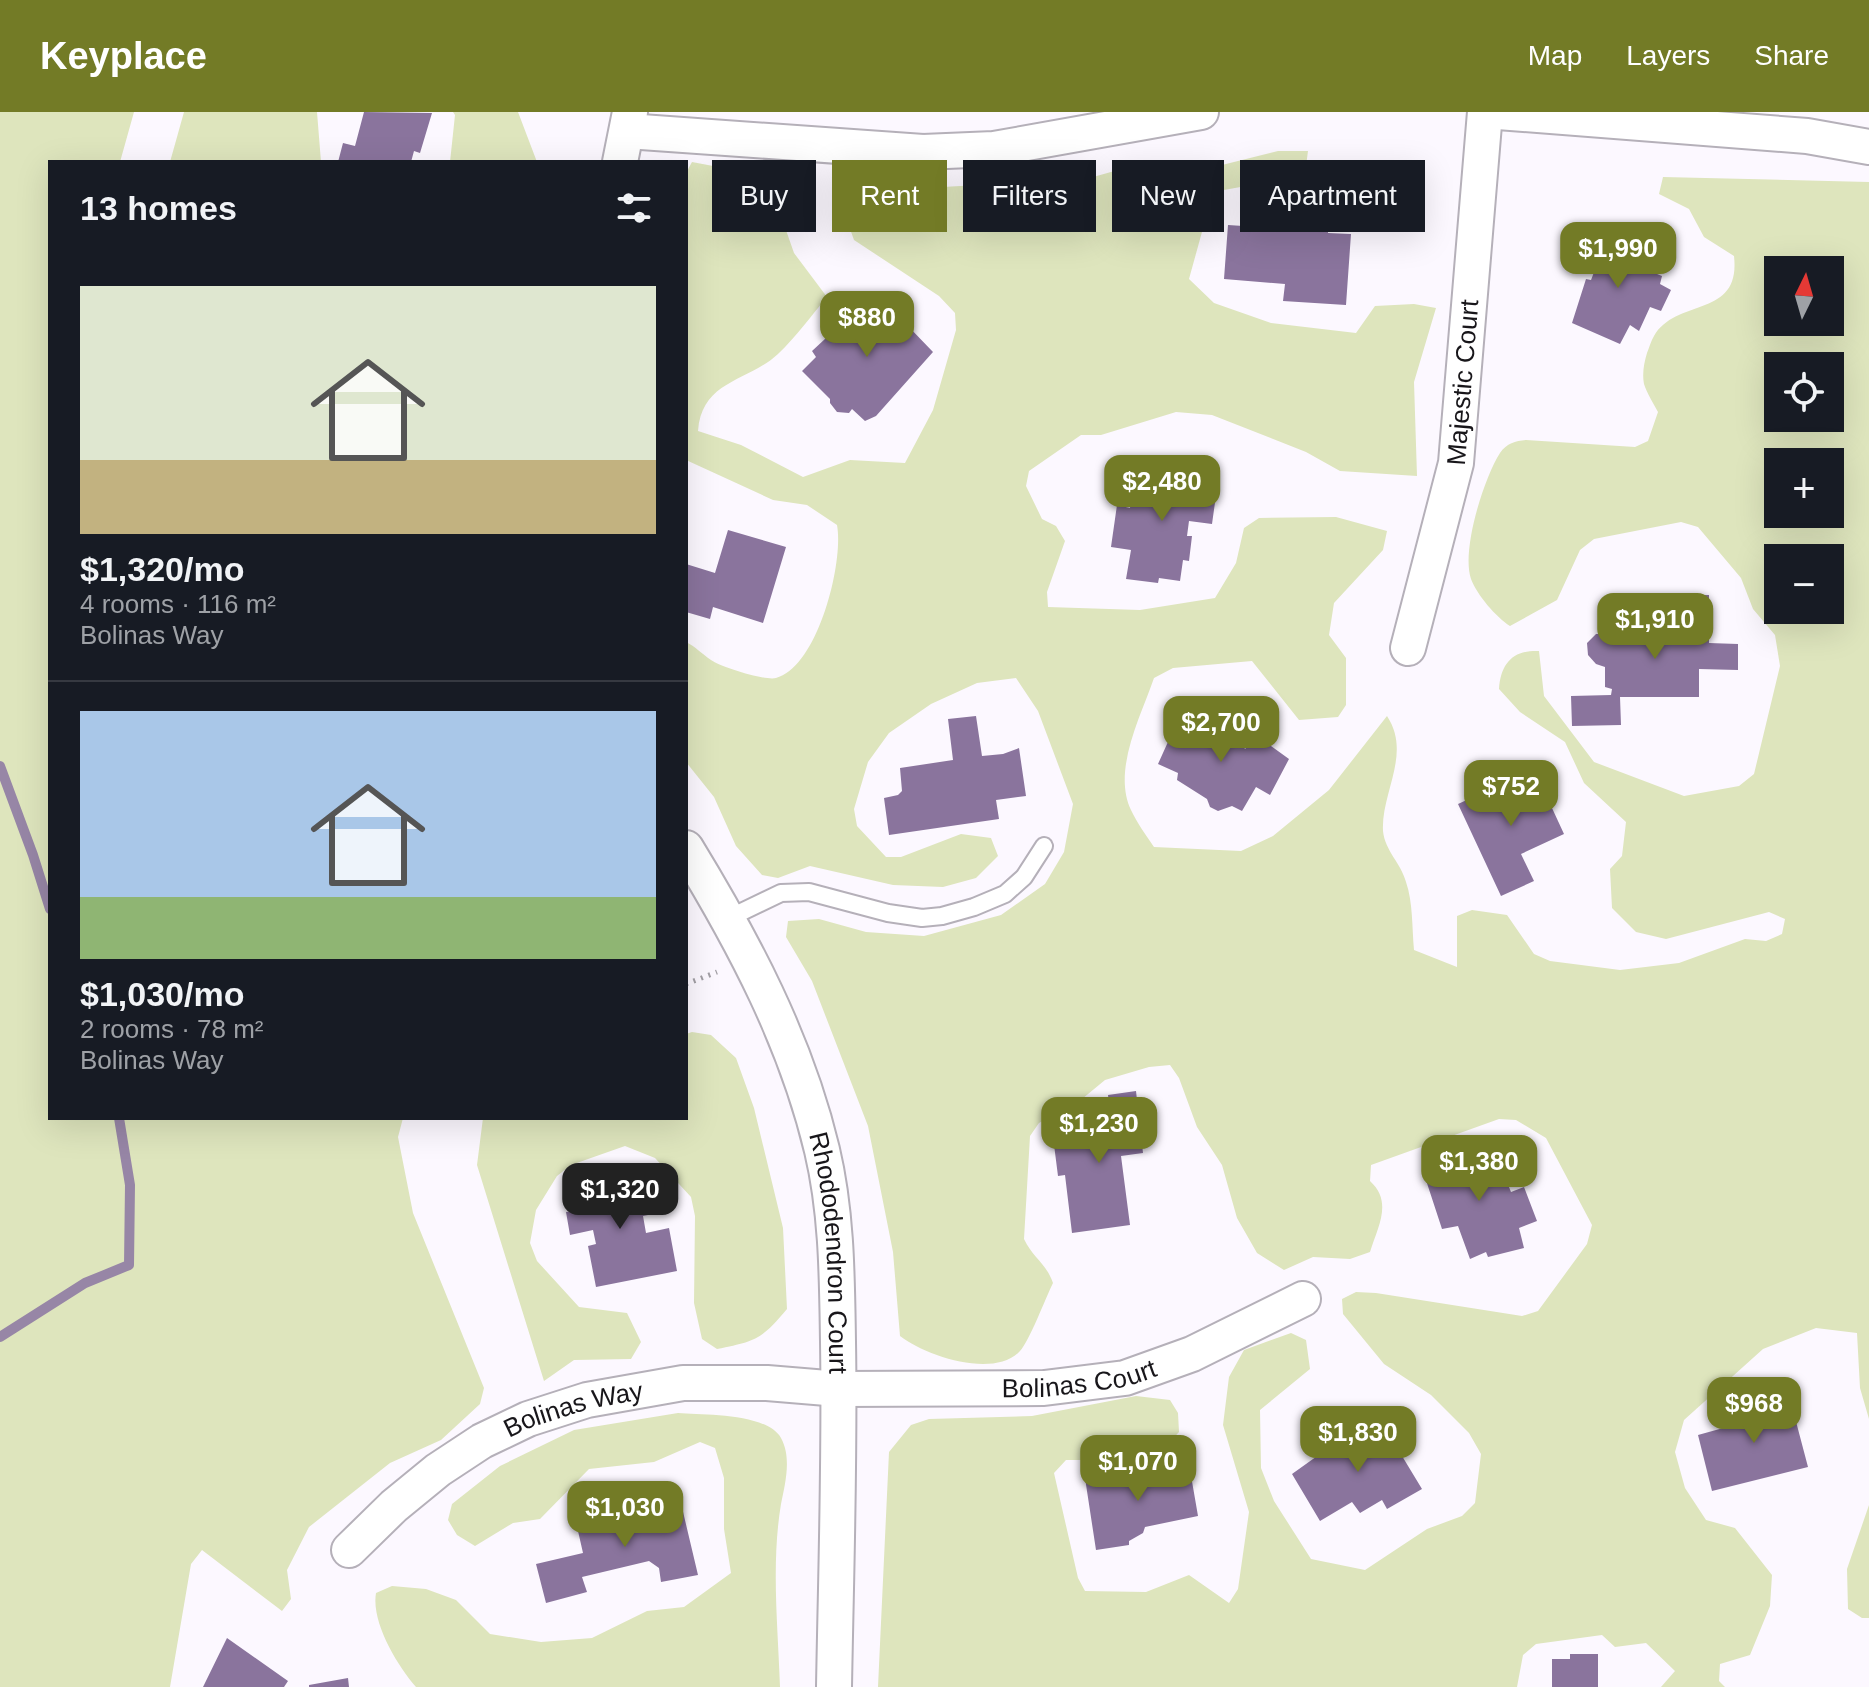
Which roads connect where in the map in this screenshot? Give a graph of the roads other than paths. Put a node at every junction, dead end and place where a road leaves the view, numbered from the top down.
1 (1201, 112) edge
2 (1485, 112) edge
3 (1498, 112) edge
4 (626, 135) edge
5 (1869, 147) edge
6 (1408, 648) dead end
7 (1044, 846) dead end
8 (688, 851) edge
9 (729, 918) junction
10 (1303, 1299) dead end
11 (839, 1389) junction
12 (349, 1550) dead end
13 (834, 1687) edge

1 - 4 street
2 - 6 street, Majestic Court
3 - 5 street
7 - 9 lane
8 - 9 street, Rhododendron Court
9 - 11 street, Rhododendron Court
10 - 11 street, Bolinas Court
11 - 12 street, Bolinas Way
11 - 13 street, Rhododendron Court

